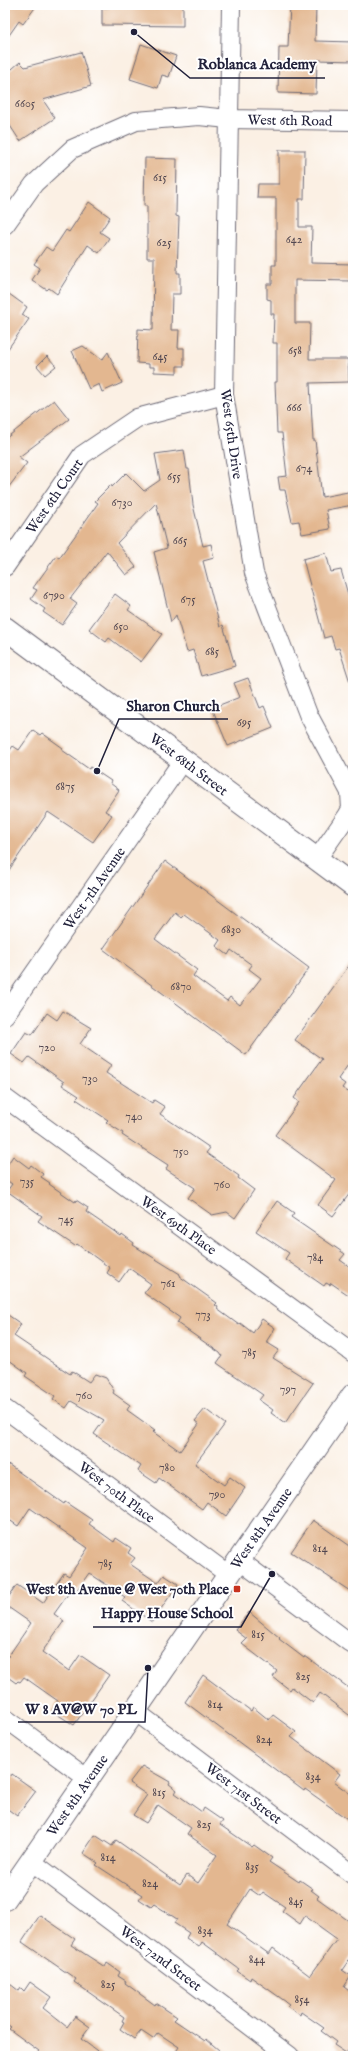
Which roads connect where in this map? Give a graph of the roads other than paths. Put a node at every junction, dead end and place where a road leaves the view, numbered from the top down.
1 (231, 5) edge
2 (228, 119) junction
3 (353, 121) edge
4 (5, 225) edge
5 (224, 395) junction
6 (5, 567) edge
7 (5, 628) edge
8 (183, 760) junction
9 (352, 795) edge
10 (317, 859) junction
11 (353, 886) edge
12 (5, 1015) edge
13 (5, 1098) edge
14 (353, 1352) edge
15 (351, 1403) edge
16 (5, 1409) edge
17 (234, 1568) junction
18 (353, 1645) edge
19 (135, 1711) junction
20 (5, 1718) edge
21 (88, 1779) junction
22 (31, 1861) junction
23 (353, 1875) edge
24 (5, 1899) edge
25 (290, 2056) edge

1 - 2 street, West 65th Drive
2 - 3 street, West 6th Road
2 - 4 street, West 6th Road
2 - 5 street, West 65th Drive
5 - 6 street, West 6th Court
5 - 9 street, West 65th Drive
7 - 8 street, West 68th Street
8 - 10 street, West 68th Street
8 - 12 street, West 7th Avenue
9 - 10 street, West 65th Drive
10 - 11 street, West 68th Street
13 - 14 street, West 69th Place
15 - 17 street, West 8th Avenue
16 - 17 street, West 70th Place
17 - 18 street, West 70th Place
17 - 19 street, West 8th Avenue
19 - 21 street, West 8th Avenue
19 - 23 street, West 71st Street
20 - 21 street
21 - 22 street, West 8th Avenue
22 - 24 street, West 8th Avenue
22 - 25 street, West 72nd Street

